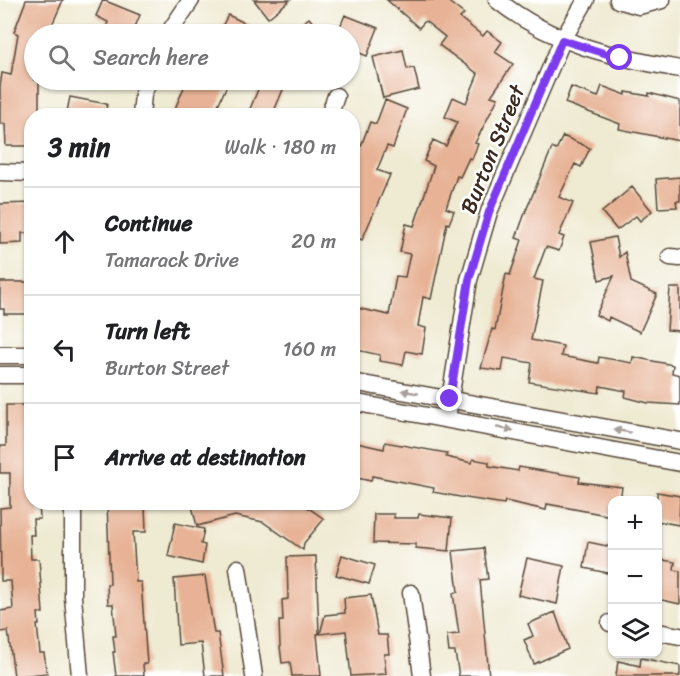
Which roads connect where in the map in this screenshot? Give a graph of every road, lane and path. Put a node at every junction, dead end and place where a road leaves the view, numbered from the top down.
1 (190, 0) edge
2 (497, 0) edge
3 (586, 0) edge
4 (618, 0) edge
5 (662, 0) edge
6 (174, 24) edge
7 (562, 40) junction
8 (680, 69) edge
9 (145, 90) edge
10 (336, 96) dead end
11 (142, 108) edge
12 (332, 108) edge
13 (0, 172) edge
14 (24, 173) edge
15 (0, 355) edge
16 (24, 355) edge
17 (0, 375) edge
18 (24, 375) edge
19 (360, 383) edge
20 (450, 399) junction
21 (360, 403) edge
22 (447, 418) junction
23 (680, 441) edge
24 (680, 463) edge
25 (73, 510) edge
26 (238, 568) dead end
27 (411, 593) dead end
28 (662, 633) edge
29 (680, 636) edge
30 (80, 676) edge
31 (254, 676) edge
32 (422, 676) edge

1 - 6 street
2 - 7 street
3 - 7 street, Burton Street
4 - 5 street
7 - 8 street
7 - 20 street, Burton Street
9 - 11 street
10 - 12 street
13 - 14 street
15 - 16 street
17 - 18 street
20 -> 19 street
20 - 22 street, Burton Street
23 -> 20 street
21 - 22 street
22 -> 24 street
25 - 30 street
26 - 31 street
27 - 32 street
28 - 29 street

